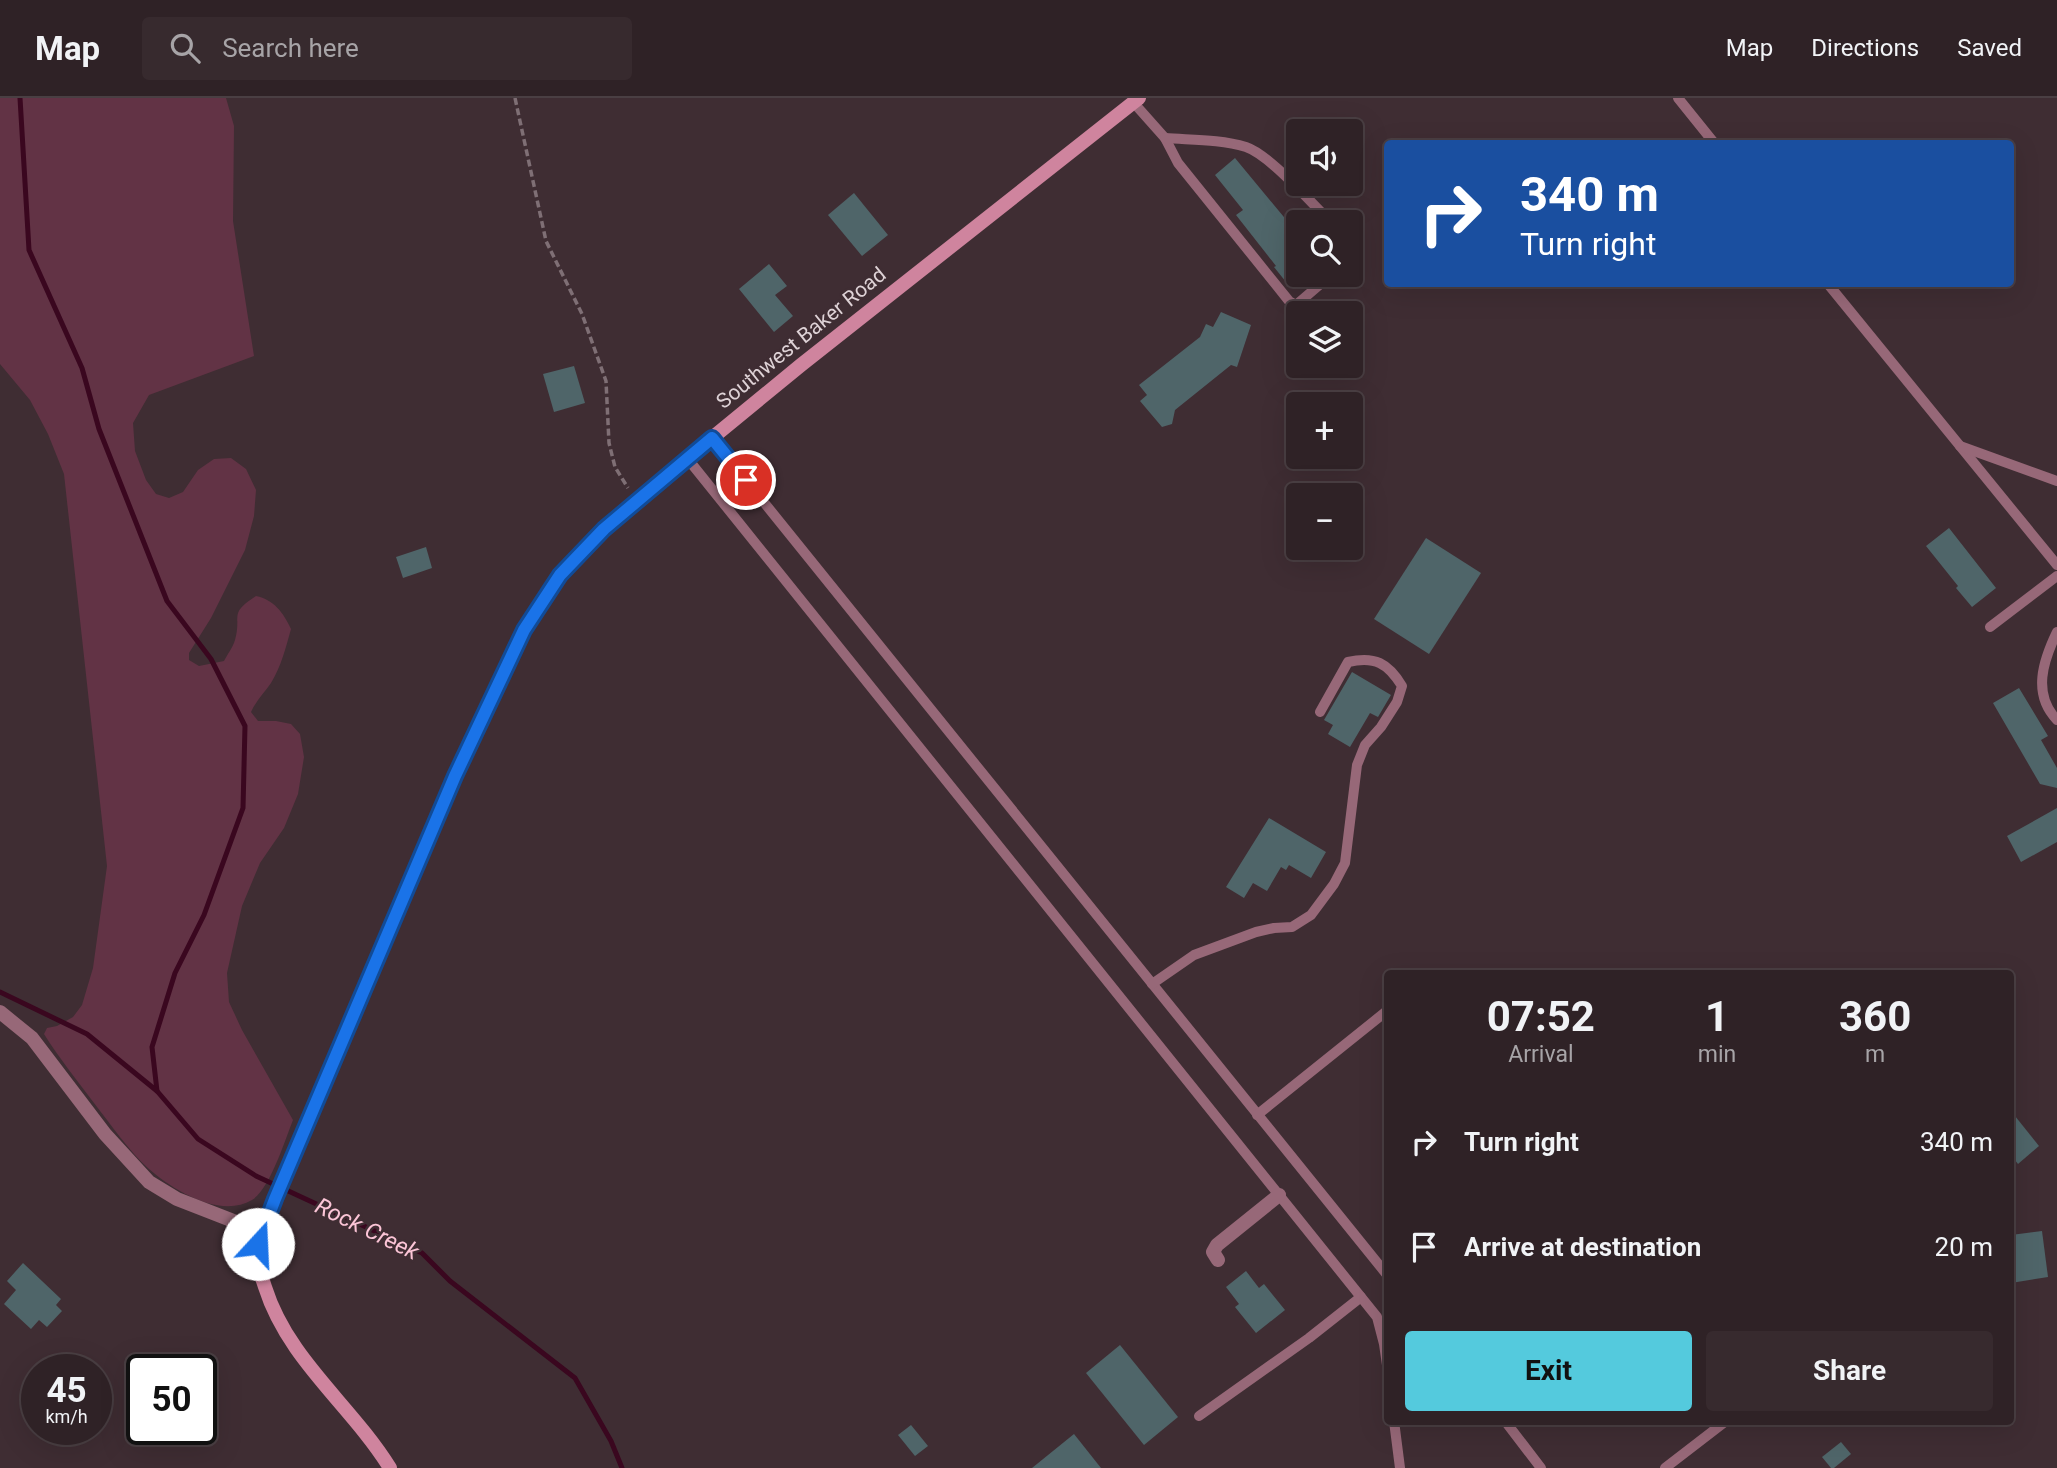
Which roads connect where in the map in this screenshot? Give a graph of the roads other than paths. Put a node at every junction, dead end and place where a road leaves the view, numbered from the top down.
1 (1678, 98) edge
2 (1136, 100) edge
3 (1165, 138) junction
4 (1712, 140) edge
5 (1319, 210) edge
6 (1318, 287) edge
7 (1830, 287) edge
8 (712, 438) junction
9 (1960, 446) junction
10 (687, 458) junction
11 (2057, 481) edge
12 (2057, 565) edge
13 (2057, 576) edge
14 (1990, 627) dead end
15 (2057, 632) edge
16 (1320, 712) dead end
17 (2057, 720) edge
18 (1152, 984) junction
19 (1384, 1011) edge
20 (0, 1012) edge
21 (1257, 1115) junction
22 (1279, 1195) junction
23 (262, 1232) junction
24 (1218, 1260) dead end
25 (1384, 1271) edge
26 (1361, 1297) junction
27 (1384, 1344) edge
28 (1199, 1416) dead end
29 (1395, 1425) edge
30 (1508, 1425) edge
31 (1721, 1425) edge
32 (390, 1468) edge
33 (1401, 1468) edge
34 (1542, 1468) edge
35 (1665, 1468) edge

1 - 4 lane
2 - 3 lane
2 - 8 main road, Southwest Baker Road
3 - 5 lane
3 - 6 lane
7 - 9 lane
8 - 10 main road, Southwest Baker Road
8 - 18 lane
9 - 11 lane
9 - 12 lane
10 - 22 lane
10 - 23 main road, Southwest Baker Road
13 - 14 lane
15 - 17 lane
16 - 18 lane
18 - 21 lane
19 - 21 lane
20 - 23 street
21 - 25 lane
22 - 24 street
22 - 26 lane
23 - 32 main road, Southwest Baker Road
26 - 27 lane
26 - 28 lane
29 - 33 lane
30 - 34 lane
31 - 35 lane

